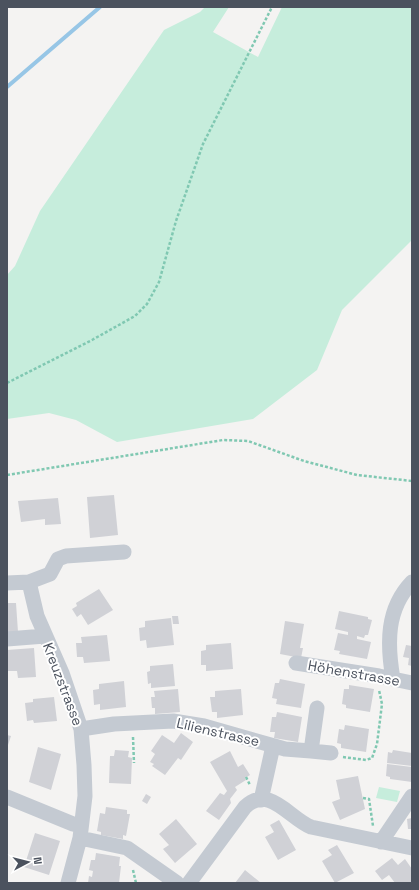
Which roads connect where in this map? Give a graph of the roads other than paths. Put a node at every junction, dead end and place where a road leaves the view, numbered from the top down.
1 (124, 552) dead end
2 (29, 582) junction
3 (412, 582) edge
4 (7, 583) edge
5 (45, 636) junction
6 (7, 639) edge
7 (296, 663) dead end
8 (393, 678) junction
9 (412, 683) edge
10 (317, 708) dead end
11 (81, 729) junction
12 (273, 746) junction
13 (311, 751) junction
14 (331, 753) road end
15 (412, 796) edge
16 (7, 798) edge
17 (261, 800) junction
18 (80, 832) junction
19 (380, 842) junction
20 (412, 848) edge
21 (68, 883) edge
22 (177, 883) edge
23 (189, 883) edge

1 - 2 street
2 - 4 street
2 - 5 street, Kreuzstrasse
3 - 8 street
5 - 6 street
5 - 11 street, Kreuzstrasse
7 - 8 street, Höhenstrasse
8 - 9 street, Höhenstrasse
10 - 13 street
11 - 12 street, Lilienstrasse
11 - 18 street, Kreuzstrasse
12 - 13 street, Lilienstrasse
12 - 17 street
13 - 14 street, Lilienstrasse
15 - 19 street
16 - 18 street
17 - 19 street
17 - 23 street
18 - 21 street, Kreuzstrasse
18 - 22 street
19 - 20 street

